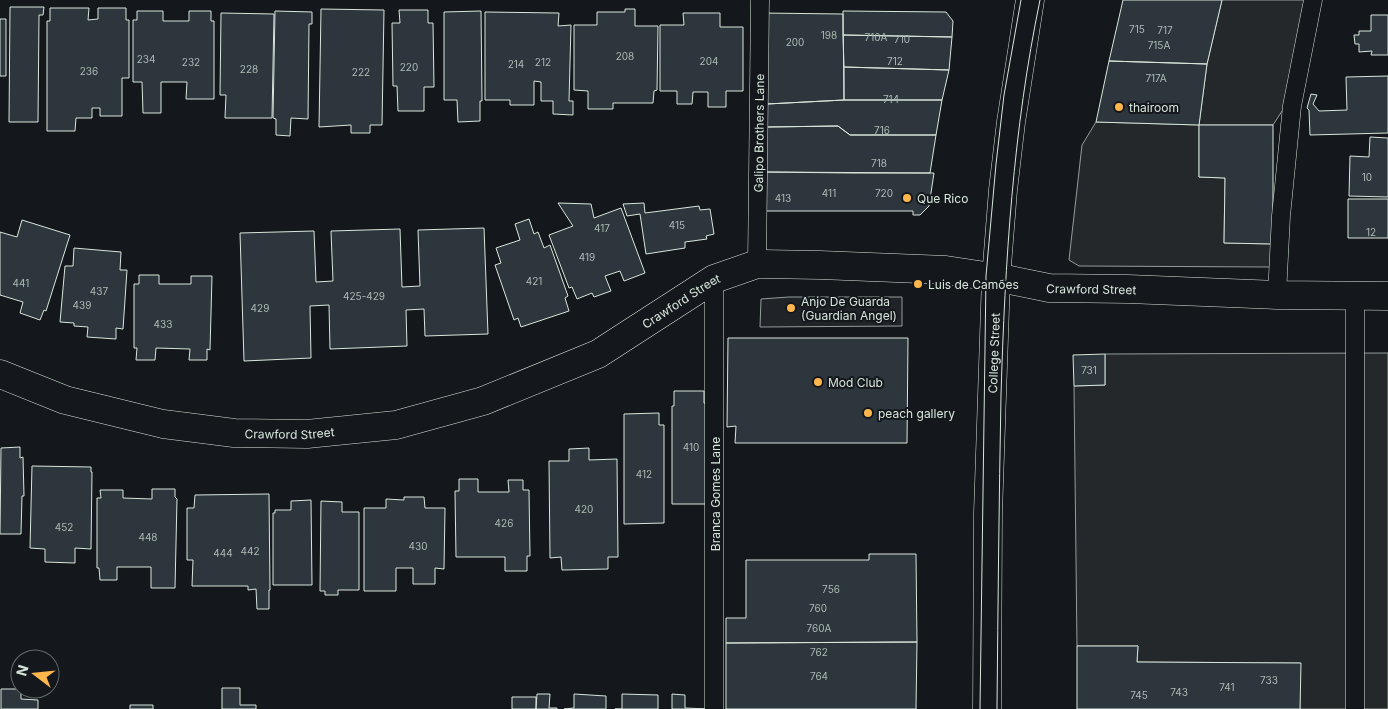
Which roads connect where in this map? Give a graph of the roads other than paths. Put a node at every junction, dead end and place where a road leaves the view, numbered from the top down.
1 (760, 0) edge
2 (1030, 0) edge
3 (1313, 0) edge
4 (757, 264) junction
5 (996, 278) junction
6 (714, 279) junction
7 (1277, 295) junction
8 (1354, 296) junction
9 (1388, 296) edge
10 (0, 374) edge
11 (714, 709) edge
12 (987, 709) edge
13 (1355, 709) edge

1 - 4 lane, Galipo Brothers Lane
2 - 5 street, College Street
3 - 7 lane
4 - 5 street, Crawford Street
4 - 6 street, Crawford Street
5 - 7 street, Crawford Street
5 - 12 street, College Street
6 - 10 street, Crawford Street
6 - 11 lane, Branca Gomes Lane
7 - 8 street, Crawford Street
8 - 9 street, Crawford Street
8 - 13 lane

